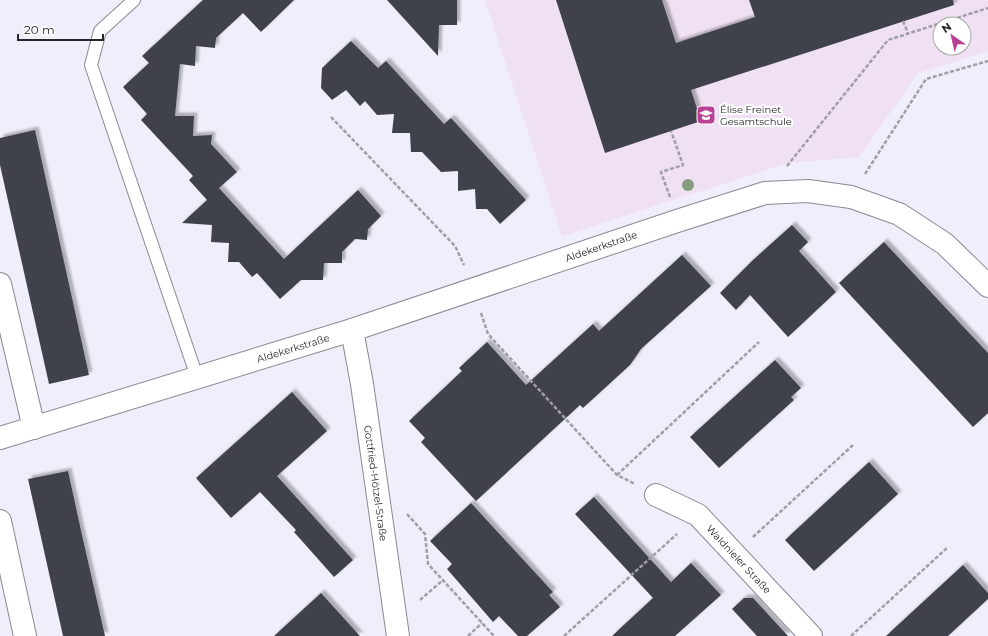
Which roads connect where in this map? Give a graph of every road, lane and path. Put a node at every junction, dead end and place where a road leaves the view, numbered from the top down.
1 (134, 0) edge
2 (988, 8) edge
3 (903, 21) dead end
4 (908, 33) junction
5 (988, 61) edge
6 (331, 117) dead end
7 (671, 131) dead end
8 (766, 193) junction
9 (851, 197) junction
10 (677, 221) junction
11 (0, 284) edge
12 (988, 286) edge
13 (472, 289) junction
14 (352, 330) junction
15 (759, 342) dead end
16 (197, 377) junction
17 (34, 428) junction
18 (0, 438) edge
19 (853, 445) dead end
20 (617, 475) junction
21 (656, 495) joint
22 (403, 509) dead end
23 (698, 515) junction
24 (0, 521) edge
25 (948, 547) dead end
26 (735, 554) junction
27 (482, 623) junction
28 (25, 636) edge
29 (398, 636) edge
30 (468, 636) edge
31 (494, 636) edge
32 (564, 636) edge
33 (811, 636) edge
34 (851, 636) edge

1 - 16 lane
2 - 4 path
3 - 4 path
4 - 8 path
5 - 9 path
6 - 13 path
7 - 10 path
8 - 9 street, Aldekerkstraße
8 - 10 street, Aldekerkstraße
9 - 12 street, Aldekerkstraße
10 - 13 street, Aldekerkstraße
11 - 17 street
13 - 14 street, Aldekerkstraße
13 - 20 path
14 - 16 street, Aldekerkstraße
14 - 29 street, Gottfried-Hötzel-Straße
15 - 20 path
16 - 17 street, Aldekerkstraße
17 - 18 street, Aldekerkstraße
19 - 26 path
20 - 21 path
21 - 23 street, Waldnieler Straße
22 - 27 path
23 - 26 street, Waldnieler Straße
23 - 32 path
24 - 28 street
25 - 34 path
26 - 33 street, Waldnieler Straße
27 - 30 path
27 - 31 path

